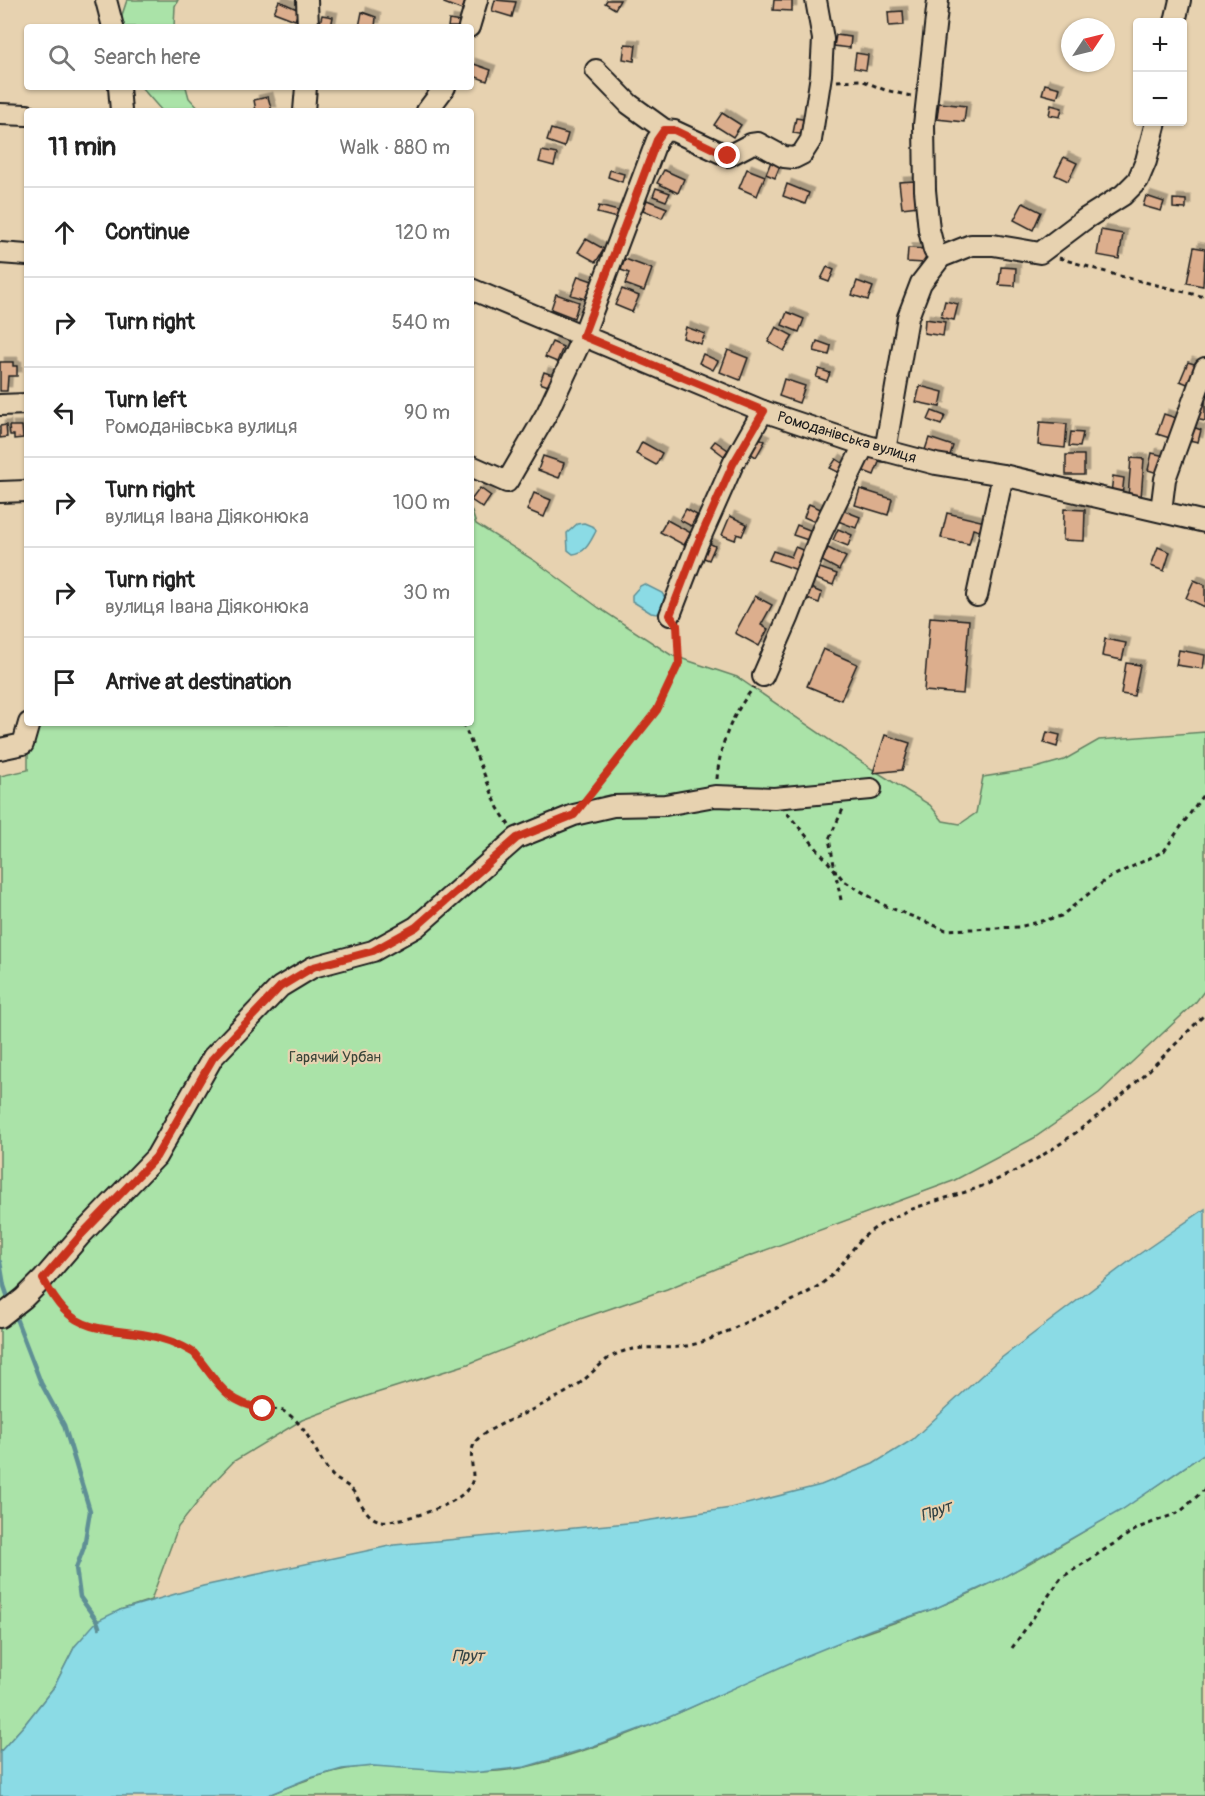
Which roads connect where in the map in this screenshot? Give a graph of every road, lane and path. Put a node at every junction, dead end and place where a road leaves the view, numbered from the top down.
1 (106, 0) edge
2 (307, 0) edge
3 (477, 0) edge
4 (816, 0) edge
5 (938, 0) edge
6 (1180, 0) edge
7 (1176, 18) edge
8 (112, 24) edge
9 (308, 24) edge
10 (471, 24) edge
11 (596, 70) dead end
12 (821, 75) junction
13 (119, 90) edge
14 (306, 90) edge
15 (443, 90) edge
16 (926, 98) junction
17 (121, 108) edge
18 (304, 108) edge
19 (430, 108) edge
20 (0, 114) edge
21 (24, 115) edge
22 (1155, 126) edge
23 (664, 130) junction
24 (0, 253) edge
25 (1040, 253) junction
26 (24, 255) edge
27 (941, 257) junction
28 (474, 290) edge
29 (1205, 297) edge
30 (583, 336) junction
31 (1205, 368) edge
32 (24, 404) edge
33 (0, 405) edge
34 (764, 411) junction
35 (864, 445) junction
36 (885, 451) junction
37 (474, 466) edge
38 (1003, 475) junction
39 (24, 491) edge
40 (0, 492) edge
41 (1161, 511) junction
42 (1205, 522) edge
43 (977, 596) dead end
44 (670, 615) joint
45 (763, 676) joint
46 (28, 726) edge
47 (464, 726) edge
48 (0, 748) edge
49 (866, 790) joint
50 (1205, 792) edge
51 (715, 796) junction
52 (774, 798) junction
53 (574, 815) junction
54 (517, 838) junction
55 (834, 869) junction
56 (841, 900) dead end
57 (1205, 1014) edge
58 (43, 1279) junction
59 (4, 1314) edge
60 (1205, 1489) edge
61 (1012, 1648) dead end

1 - 8 street
2 - 9 street
3 - 10 street
4 - 12 street
5 - 16 street
6 - 7 street
11 - 23 street
12 - 16 path
12 - 23 street
13 - 17 street
14 - 18 street
15 - 19 street
16 - 27 street
20 - 21 street
22 - 25 street
23 - 30 street
24 - 26 street
25 - 27 street
25 - 29 path
27 - 36 street
28 - 30 street, Ромоданівська вулиця
30 - 34 street, Ромоданівська вулиця
30 - 37 street
31 - 41 street
32 - 33 street
34 - 35 street, Ромоданівська вулиця
34 - 44 street
35 - 36 street, Ромоданівська вулиця
35 - 45 street
36 - 38 street, Ромоданівська вулиця
38 - 41 street, Ромоданівська вулиця
38 - 43 street
39 - 40 street
41 - 42 street, Ромоданівська вулиця
44 - 53 path
45 - 51 path
46 - 48 street
47 - 54 path
49 - 52 street
49 - 55 path
50 - 55 path
51 - 52 street
51 - 53 street
52 - 55 path
53 - 54 street
54 - 58 street
55 - 56 path
57 - 58 path
58 - 59 street
60 - 61 path

